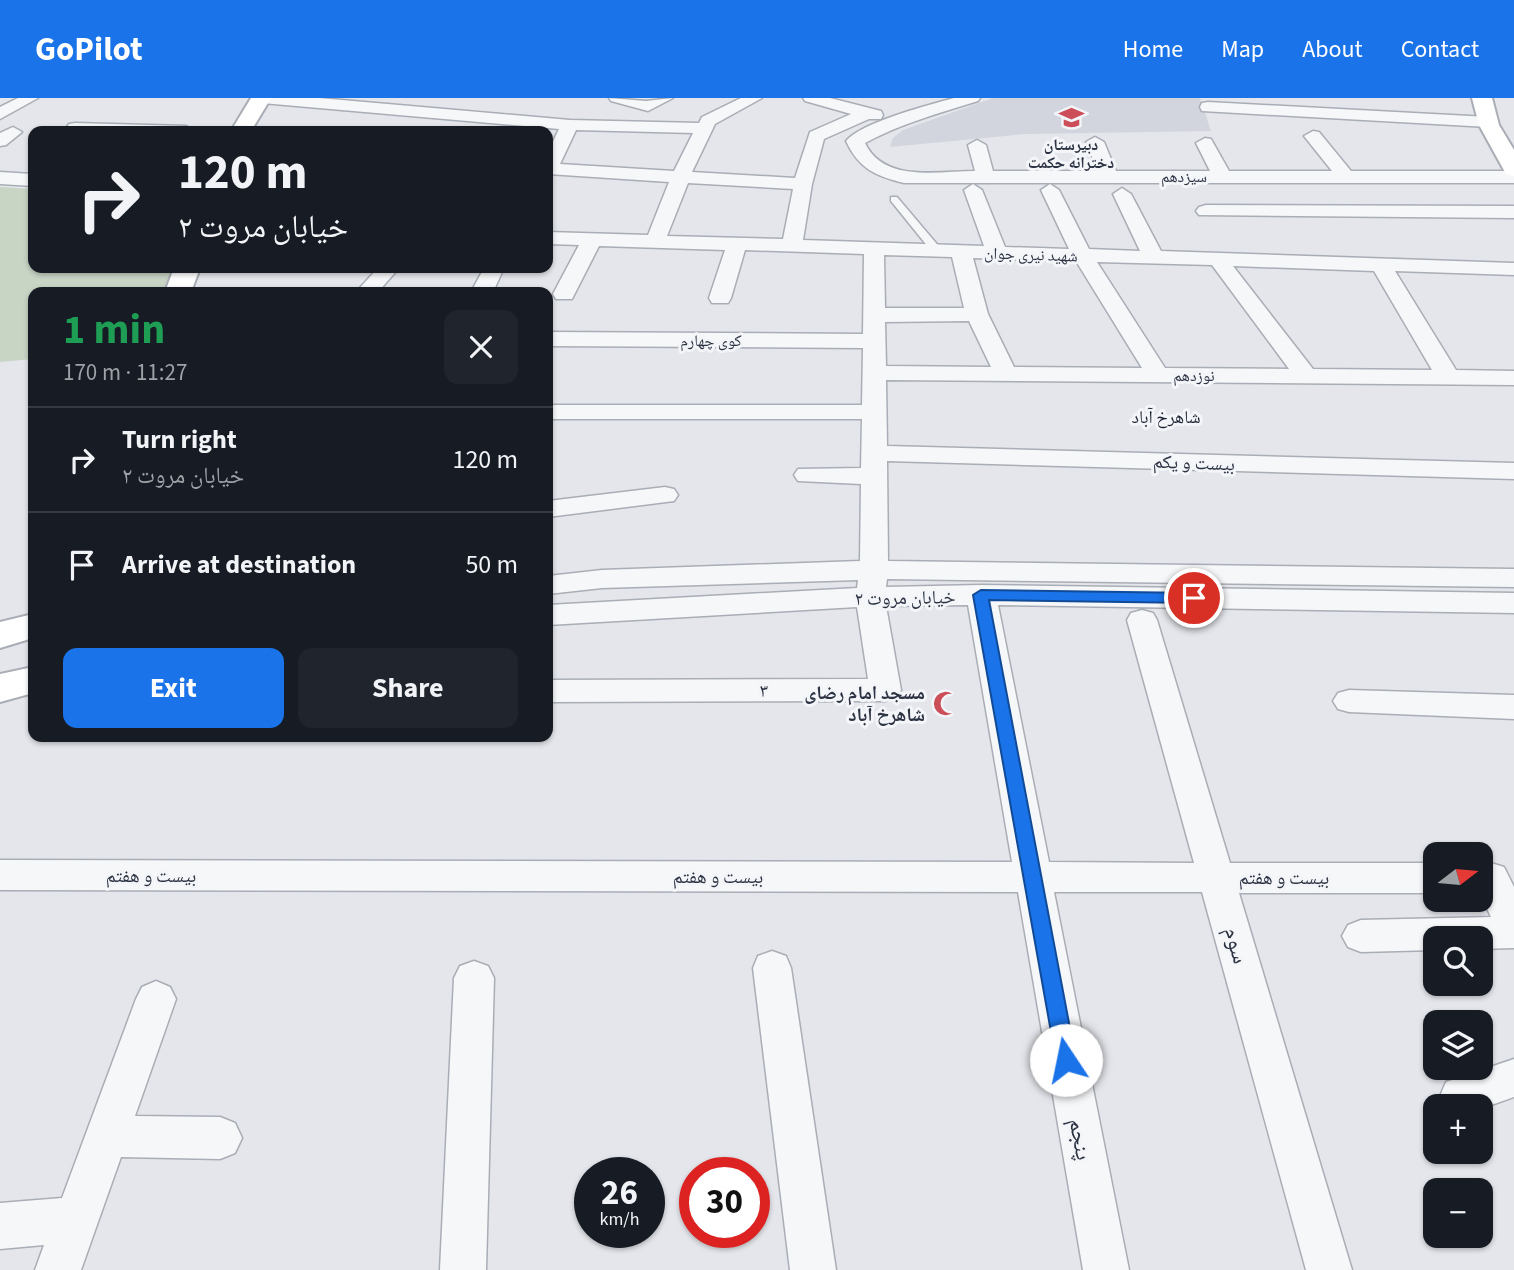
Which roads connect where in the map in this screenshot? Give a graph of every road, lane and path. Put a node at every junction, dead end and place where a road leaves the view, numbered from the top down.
1 (30, 98) edge
2 (262, 98) edge
3 (617, 98) edge
4 (664, 98) edge
5 (754, 98) edge
6 (972, 98) edge
7 (817, 99) edge
8 (1415, 102) dead end
9 (1208, 107) dead end
10 (0, 114) edge
11 (865, 114) junction
12 (1488, 117) edge
13 (904, 118) junction
14 (570, 125) junction
15 (244, 126) edge
16 (704, 128) junction
17 (1408, 133) dead end
18 (1312, 136) dead end
19 (1095, 142) dead end
20 (1205, 143) dead end
21 (977, 145) dead end
22 (824, 154) junction
23 (860, 155) junction
24 (553, 159) edge
25 (1513, 168) edge
26 (553, 169) edge
27 (681, 176) junction
28 (1109, 176) junction
29 (1222, 176) junction
30 (1344, 176) junction
31 (0, 178) edge
32 (28, 180) edge
33 (979, 183) junction
34 (803, 184) junction
35 (1050, 190) dead end
36 (1122, 194) dead end
37 (894, 199) dead end
38 (1206, 211) dead end
39 (1514, 212) edge
40 (553, 238) edge
41 (592, 239) junction
42 (655, 242) junction
43 (737, 244) junction
44 (792, 246) junction
45 (874, 249) junction
46 (937, 251) junction
47 (961, 251) junction
48 (997, 253) junction
49 (1082, 255) junction
50 (1154, 258) junction
51 (1218, 260) junction
52 (1381, 265) junction
53 (1514, 269) edge
54 (384, 273) edge
55 (372, 287) edge
56 (564, 294) dead end
57 (720, 298) dead end
58 (977, 314) junction
59 (874, 315) junction
60 (553, 339) edge
61 (874, 341) junction
62 (874, 373) junction
63 (1006, 374) junction
64 (1158, 375) junction
65 (1306, 376) junction
66 (1448, 377) junction
67 (1514, 377) edge
68 (553, 412) edge
69 (874, 412) junction
70 (874, 465) junction
71 (1514, 471) edge
72 (807, 475) dead end
73 (665, 495) dead end
74 (553, 508) edge
75 (1514, 578) edge
76 (872, 583) junction
77 (553, 584) edge
78 (981, 595) junction
79 (1514, 603) edge
80 (553, 615) edge
81 (1142, 620) dead end
82 (28, 627) edge
83 (0, 635) edge
84 (553, 691) edge
85 (1349, 701) dead end
86 (1514, 708) edge
87 (0, 875) edge
88 (1031, 876) junction
89 (1217, 877) junction
90 (1423, 878) edge
91 (1495, 878) edge
92 (1514, 925) edge
93 (1514, 932) edge
94 (1361, 936) dead end
95 (772, 968) dead end
96 (474, 978) dead end
97 (156, 999) dead end
98 (1514, 1077) edge
99 (1467, 1094) edge
100 (106, 1136) junction
101 (220, 1139) dead end
102 (77, 1219) junction
103 (0, 1226) edge
104 (58, 1270) edge
105 (463, 1270) edge
106 (813, 1270) edge
107 (1106, 1270) edge
108 (1329, 1270) edge

1 - 10 street
2 - 14 street
2 - 15 street
3 - 4 street
5 - 16 street
6 - 13 street
7 - 11 street
8 - 12 street
9 - 12 street
11 - 13 street
11 - 22 street
12 - 17 street
12 - 25 street
13 - 23 street
14 - 16 street
14 - 24 street
16 - 27 street
18 - 30 street
19 - 28 street
20 - 29 street
21 - 33 street
22 - 23 street
22 - 34 street
23 - 33 street, سیزدهم
25 - 30 street, سیزدهم
26 - 27 street
27 - 34 street
27 - 42 street
28 - 29 street, سیزدهم
28 - 33 street, سیزدهم
29 - 30 street, سیزدهم
31 - 32 street
33 - 48 street
34 - 44 street
35 - 49 street
36 - 50 street
37 - 46 lane
38 - 39 street
40 - 41 street, شهید نیری جوان
41 - 42 street, شهید نیری جوان
41 - 56 street
42 - 43 street, شهید نیری جوان
43 - 44 street, شهید نیری جوان
43 - 57 street
44 - 45 street, شهید نیری جوان
45 - 46 street, شهید نیری جوان
45 - 59 street
46 - 47 street, شهید نیری جوان
47 - 48 street, شهید نیری جوان
47 - 58 street
48 - 49 street, شهید نیری جوان
49 - 50 street, شهید نیری جوان
49 - 64 street
50 - 51 street, شهید نیری جوان
51 - 52 street, شهید نیری جوان
51 - 65 street
52 - 53 street, شهید نیری جوان
52 - 66 street
54 - 55 street
58 - 59 street
58 - 63 street
59 - 61 street
60 - 61 street, کوی چهارم
61 - 62 street
62 - 63 street, نوزدهم
62 - 69 street
63 - 64 street, نوزدهم
64 - 65 street, نوزدهم
65 - 66 street, نوزدهم
66 - 67 street, نوزدهم
68 - 69 street
69 - 70 street
70 - 71 street, بیست و یکم
70 - 72 street, بیست و یکم
70 - 76 street
73 - 74 street
75 - 76 street, خیابان مروت ۲
76 - 77 street, خیابان مروت ۲
76 - 78 street, خیابان مروت ۲
76 - 80 street, خیابان مروت ۲
76 - 84 street, ۳
78 - 79 street, خیابان مروت ۲
78 - 88 street, پنجم
81 - 89 street, سوم
82 - 83 street
85 - 86 street
87 - 88 street, بیست و هفتم
88 - 89 street, بیست و هفتم
88 - 107 street, پنجم
89 - 90 street, بیست و هفتم
89 - 108 street, سوم
91 - 92 street
93 - 94 street
95 - 106 street
96 - 105 street
97 - 100 street
98 - 99 street
100 - 101 street
100 - 102 street
102 - 103 street
102 - 104 street

